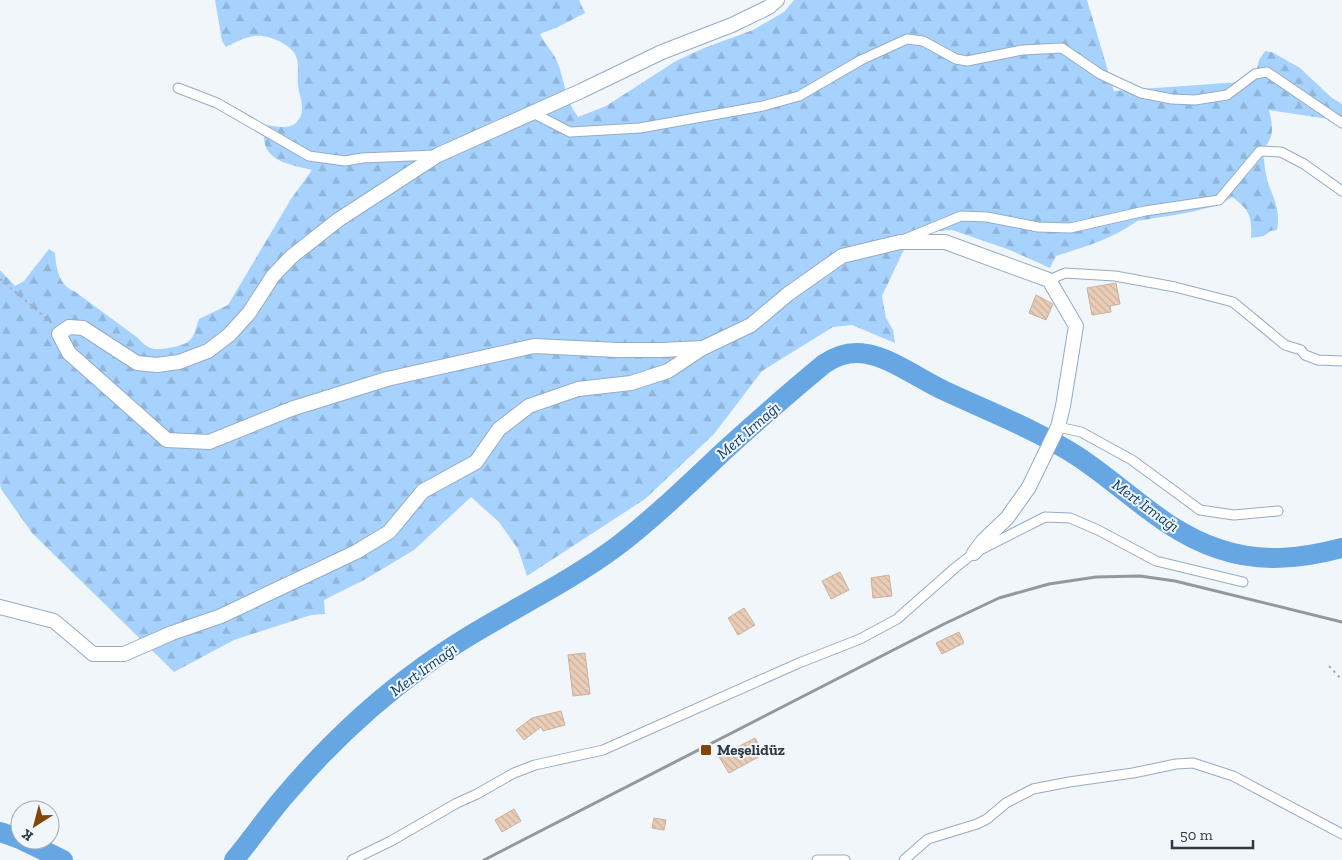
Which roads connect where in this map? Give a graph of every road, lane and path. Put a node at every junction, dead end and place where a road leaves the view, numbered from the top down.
1 (777, 0) edge
2 (178, 88) dead end
3 (533, 113) junction
4 (1342, 123) edge
5 (438, 155) junction
6 (1342, 191) edge
7 (900, 242) junction
8 (0, 279) edge
9 (1049, 280) junction
10 (59, 334) junction
11 (703, 348) junction
12 (1342, 361) edge
13 (1058, 427) junction
14 (1278, 511) dead end
15 (974, 553) junction
16 (1244, 582) dead end
17 (0, 607) edge
18 (1329, 666) dead end
19 (1342, 680) edge
20 (1342, 834) edge
21 (352, 860) edge
22 (817, 860) edge
23 (845, 860) edge
24 (904, 860) edge

1 - 3 street
2 - 5 street
3 - 4 street
3 - 5 street
5 - 10 street
6 - 7 street
7 - 9 street
7 - 11 street
8 - 10 path
9 - 12 street
9 - 13 street
10 - 11 street
11 - 17 street
13 - 14 street
13 - 15 street
15 - 16 street
15 - 21 street
18 - 19 path
20 - 24 street
22 - 23 street

